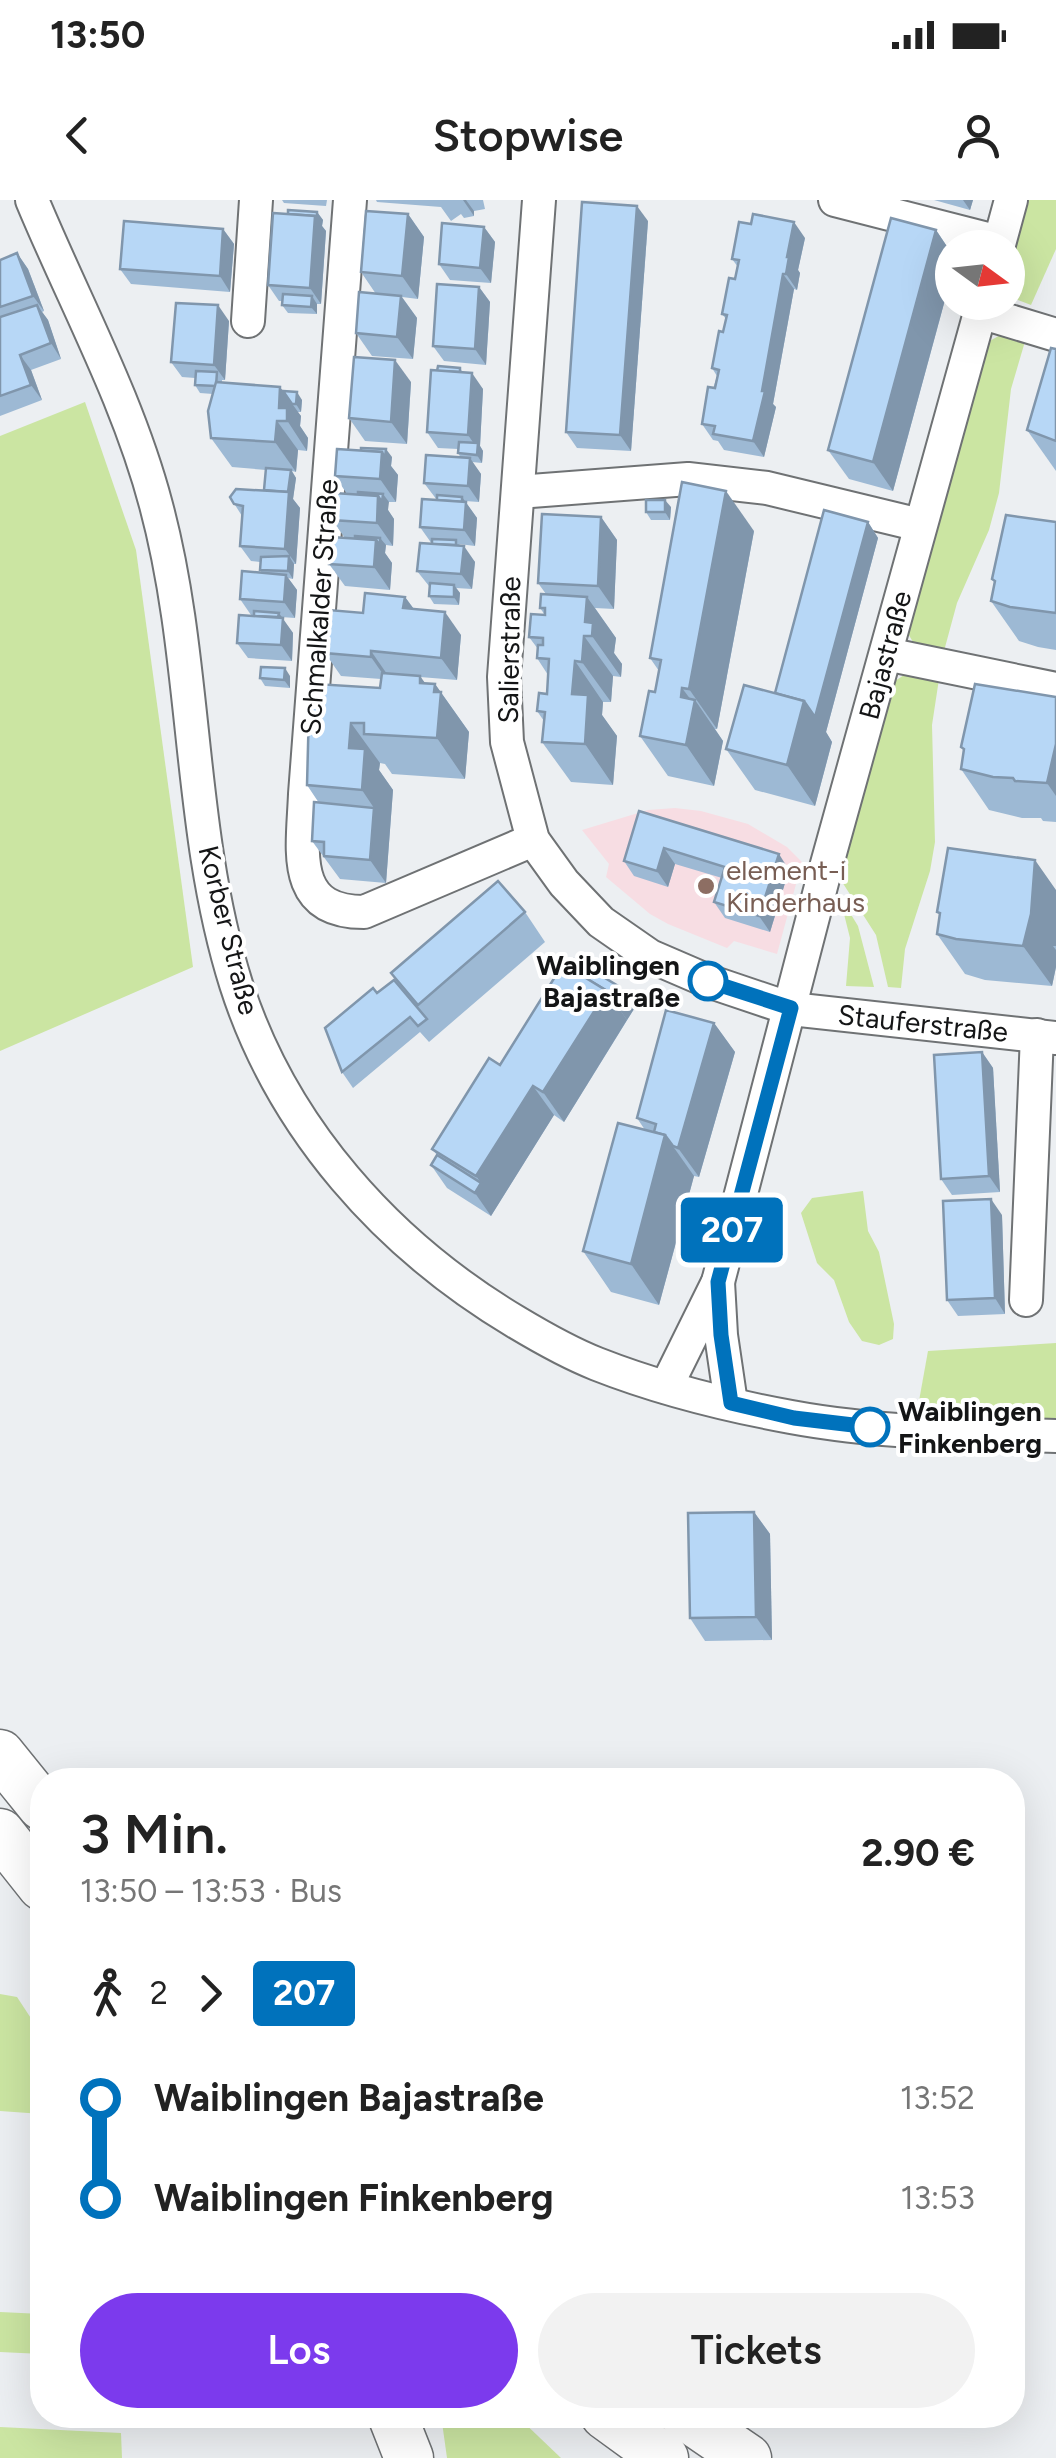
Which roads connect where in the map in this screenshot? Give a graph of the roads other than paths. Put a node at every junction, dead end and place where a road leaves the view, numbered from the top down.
1 (32, 200) edge
2 (256, 200) edge
3 (350, 200) edge
4 (539, 200) edge
5 (836, 200) edge
6 (1011, 200) edge
7 (945, 230) edge
8 (1003, 230) edge
9 (978, 320) edge
10 (1016, 320) edge
11 (248, 321) dead end
12 (1056, 335) edge
13 (518, 492) junction
14 (920, 526) junction
15 (886, 654) junction
16 (1056, 689) edge
17 (533, 840) junction
18 (791, 1008) junction
19 (1046, 1036) edge
20 (718, 1282) junction
21 (1026, 1300) dead end
22 (666, 1387) junction
23 (731, 1403) junction
24 (1056, 1436) edge
25 (0, 1754) edge
26 (30, 1791) edge
27 (0, 1833) edge
28 (30, 1871) edge
29 (397, 2428) edge
30 (623, 2428) edge
31 (703, 2428) edge
32 (409, 2458) edge
33 (664, 2458) edge
34 (747, 2458) edge

1 - 22 street, Korber Straße
2 - 11 street
3 - 17 street, Schmalkalder Straße
4 - 13 street, Salierstraße
5 - 7 street
6 - 8 street
9 - 14 street, Bajastraße
10 - 12 street
13 - 14 street
13 - 17 street, Salierstraße
14 - 15 street, Bajastraße
15 - 16 street
15 - 18 street, Bajastraße
17 - 18 street, Salierstraße
18 - 19 street, Stauferstraße
18 - 20 street
19 - 21 street, Stauferstraße
20 - 22 street
20 - 23 street
22 - 23 street, Korber Straße
23 - 24 street, Korber Straße
25 - 26 highway
27 - 28 highway
29 - 32 highway
30 - 33 highway
31 - 34 highway

